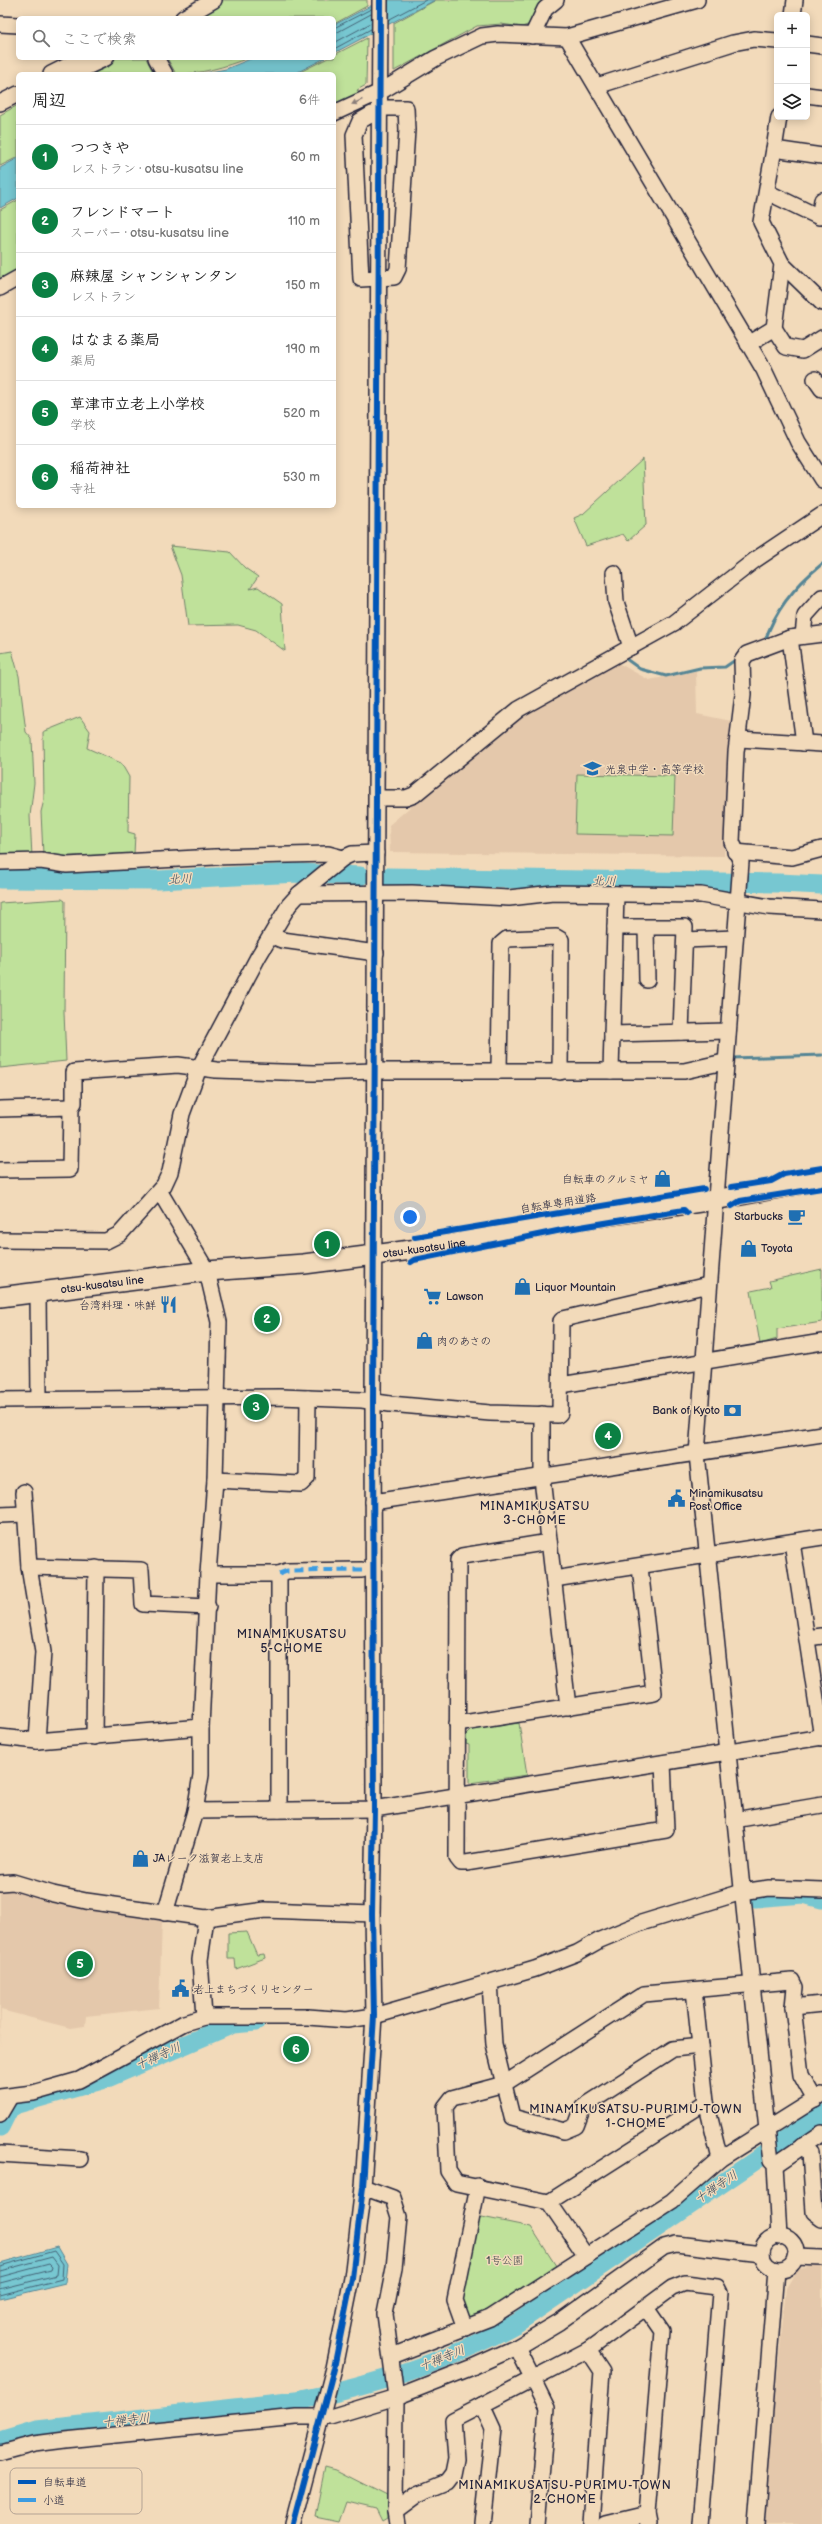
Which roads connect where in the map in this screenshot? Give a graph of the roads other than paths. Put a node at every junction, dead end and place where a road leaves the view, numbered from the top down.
1 (202, 0) edge
2 (214, 0) edge
3 (380, 0) edge
4 (556, 0) edge
5 (696, 0) edge
6 (795, 0) edge
7 (793, 12) edge
8 (175, 16) edge
9 (186, 16) edge
10 (0, 24) edge
11 (16, 24) edge
12 (532, 36) junction
13 (567, 37) junction
14 (774, 41) edge
15 (810, 44) edge
16 (822, 46) edge
17 (80, 60) edge
18 (92, 60) edge
19 (102, 60) edge
20 (157, 60) edge
21 (55, 72) edge
22 (67, 72) edge
23 (76, 72) edge
24 (164, 72) edge
25 (597, 86) junction
26 (380, 92) junction
27 (16, 95) edge
28 (810, 95) edge
29 (822, 97) edge
30 (16, 102) edge
31 (0, 103) edge
32 (387, 108) dead end
33 (0, 110) edge
34 (336, 112) edge
35 (372, 114) dead end
36 (779, 120) edge
37 (774, 149) junction
38 (822, 156) edge
39 (767, 192) junction
40 (822, 200) edge
41 (782, 264) junction
42 (380, 278) junction
43 (16, 279) edge
44 (0, 288) edge
45 (822, 303) edge
46 (774, 328) junction
47 (822, 338) edge
48 (748, 344) junction
49 (822, 480) edge
50 (822, 515) edge
51 (614, 573) dead end
52 (822, 597) edge
53 (822, 634) edge
54 (797, 637) junction
55 (631, 648) junction
56 (739, 739) junction
57 (804, 743) junction
58 (822, 744) edge
59 (377, 798) junction
60 (822, 850) edge
61 (738, 857) junction
62 (376, 859) junction
63 (341, 860) junction
64 (0, 862) edge
65 (377, 891) junction
66 (302, 892) junction
67 (616, 894) junction
68 (738, 900) junction
69 (822, 910) edge
70 (615, 927) junction
71 (646, 928) junction
72 (272, 936) junction
73 (735, 938) junction
74 (685, 940) junction
75 (376, 953) junction
76 (647, 980) dead end
77 (727, 1031) junction
78 (681, 1032) junction
79 (612, 1034) junction
80 (724, 1062) junction
81 (199, 1068) junction
82 (374, 1071) junction
83 (499, 1071) junction
84 (611, 1071) junction
85 (560, 1072) junction
86 (71, 1108) junction
87 (0, 1109) edge
88 (0, 1170) edge
89 (822, 1180) edge
90 (160, 1192) junction
91 (714, 1200) junction
92 (0, 1240) edge
93 (374, 1255) junction
94 (207, 1271) junction
95 (708, 1285) junction
96 (38, 1293) junction
97 (0, 1297) edge
98 (822, 1342) edge
99 (702, 1361) junction
100 (561, 1385) junction
101 (39, 1398) junction
102 (217, 1398) junction
103 (308, 1398) junction
104 (0, 1400) edge
105 (373, 1400) junction
106 (542, 1414) junction
107 (822, 1434) edge
108 (697, 1454) junction
109 (542, 1478) junction
110 (215, 1480) junction
111 (24, 1492) dead end
112 (373, 1502) junction
113 (25, 1514) junction
114 (0, 1515) edge
115 (822, 1537) edge
116 (549, 1542) junction
117 (792, 1542) junction
118 (706, 1556) junction
119 (29, 1567) junction
120 (640, 1567) junction
121 (96, 1568) junction
122 (362, 1570) dead end
123 (208, 1574) junction
124 (279, 1574) junction
125 (554, 1579) junction
126 (208, 1607) junction
127 (815, 1637) edge
128 (568, 1707) junction
129 (457, 1724) junction
130 (201, 1727) junction
131 (94, 1737) junction
132 (0, 1738) edge
133 (822, 1738) edge
134 (37, 1741) junction
135 (728, 1752) junction
136 (663, 1764) junction
137 (456, 1795) junction
138 (822, 1805) edge
139 (374, 1809) junction
140 (279, 1810) junction
141 (195, 1811) junction
142 (734, 1820) junction
143 (0, 1883) edge
144 (822, 1890) edge
145 (742, 1892) junction
146 (165, 1913) junction
147 (372, 1914) junction
148 (206, 1918) junction
149 (490, 1982) junction
150 (753, 1985) junction
151 (694, 1990) junction
152 (822, 2004) edge
153 (793, 2007) junction
154 (374, 2016) junction
155 (204, 2017) junction
156 (700, 2046) junction
157 (504, 2084) junction
158 (5, 2097) edge
159 (818, 2098) edge
160 (706, 2102) junction
161 (0, 2114) edge
162 (822, 2133) edge
163 (768, 2134) junction
164 (802, 2146) junction
165 (0, 2154) edge
166 (80, 2159) dead end
167 (720, 2159) junction
168 (773, 2163) junction
169 (478, 2186) junction
170 (362, 2187) junction
171 (549, 2202) junction
172 (822, 2218) edge
173 (778, 2237) junction
174 (762, 2254) junction
175 (586, 2256) junction
176 (795, 2257) junction
177 (822, 2258) edge
178 (776, 2270) junction
179 (646, 2308) junction
180 (465, 2328) junction
181 (517, 2346) junction
182 (588, 2350) junction
183 (392, 2361) junction
184 (534, 2379) junction
185 (395, 2391) junction
186 (482, 2405) junction
187 (321, 2417) junction
188 (0, 2453) edge
189 (396, 2518) edge
190 (648, 2519) edge
191 (293, 2524) edge
192 (483, 2524) edge
193 (537, 2524) edge
194 (591, 2524) edge
195 (605, 2524) edge
196 (701, 2524) edge
197 (756, 2524) edge

1 - 8 street
2 - 9 street
3 - 26 street
4 - 12 street
5 - 13 street
6 - 7 street
10 - 11 street
12 - 13 street
12 - 26 street
13 - 25 street
14 - 25 street
15 - 16 street
17 - 21 street
18 - 22 street
19 - 23 street
20 - 24 street
25 - 48 street
26 -> 34 street
26 - 42 street
27 - 31 street
28 - 29 street
30 - 33 street
32 - 42 street
35 - 42 street
36 - 37 street
37 - 38 street
37 - 39 street
39 - 40 street
39 - 41 street
41 - 45 street
41 - 46 street
42 - 59 street
43 - 44 street
46 - 47 street
46 - 48 street
48 - 49 street
50 - 55 street
51 - 55 street
52 - 54 street
53 - 54 street
54 - 56 street
54 - 57 street
55 - 59 street
56 - 57 street
56 - 61 street
57 - 58 street
59 - 62 street
60 - 61 street
61 - 68 street
62 - 63 street
62 - 65 street
63 - 64 street
63 - 66 street
65 - 66 street
65 - 67 street
65 - 75 street
66 - 72 street
67 - 68 street
67 - 70 street
68 - 69 street
68 - 73 street
70 - 71 street
70 - 79 street
71 - 74 street
71 - 76 street
72 - 75 street
72 - 81 street
73 - 74 street
73 - 77 street
74 - 78 street
75 - 82 street
77 - 78 street
77 - 80 street
78 - 79 street
79 - 84 street
80 - 84 street
80 - 91 street
81 - 82 street
81 - 86 street
81 - 90 street
82 - 83 street
82 - 93 street
83 - 85 street
83 - 85 street
84 - 85 street
86 - 87 street
86 - 88 street
89 - 91 main road, otsu-kusatsu line
90 - 92 street
90 - 94 street
91 - 93 main road, otsu-kusatsu line
91 - 95 street
93 - 94 main road, otsu-kusatsu line
93 - 105 street
94 - 96 main road, otsu-kusatsu line
94 - 102 street
95 - 99 street
95 - 100 street
96 - 97 main road, otsu-kusatsu line
96 - 101 street
98 - 99 street
99 - 100 street
99 - 108 street
100 - 106 street
101 - 102 street
101 - 104 street
102 - 103 street
102 - 110 street
103 - 105 street
103 - 110 street
105 - 106 street
105 - 112 street
106 - 109 street
107 - 108 street
108 - 109 street
108 - 118 street
109 - 112 street
109 - 116 street
110 - 123 street
111 - 113 street
112 - 139 street
113 - 114 street
113 - 119 street
115 - 117 street
116 - 125 street
116 - 129 street
117 - 118 street
117 - 127 street
118 - 120 street
118 - 135 street
119 - 121 street
119 - 134 street
120 - 125 street
120 - 128 street
121 - 126 street
121 - 131 street
122 - 124 street
123 - 124 street
123 - 126 street
124 - 140 street
125 - 128 street
126 - 130 street
127 - 133 street
128 - 129 street
129 - 137 street
130 - 131 street
130 - 141 street
131 - 134 street
132 - 134 street
133 - 135 street
135 - 136 street
135 - 142 street
136 - 137 street
136 - 137 street
137 - 139 street
138 - 142 street
139 - 140 street
139 - 147 street
140 - 141 street
141 - 146 street
142 - 145 street
143 - 146 street
144 - 145 street
145 - 149 street
145 - 150 street
146 - 148 street
147 - 148 street
147 - 154 street
148 - 155 street
149 - 154 street
149 - 157 street
150 - 151 street
150 - 153 street
150 - 163 street
151 - 156 street
151 - 157 street
152 - 153 street
153 - 159 street
154 - 155 street
154 - 170 street
155 - 158 street
156 - 157 street
156 - 160 street
157 - 169 street
158 - 161 street
159 - 163 street
160 - 167 street
160 - 171 street
162 - 164 street
163 - 167 street
163 - 168 street
164 - 168 street
164 - 172 street
165 - 166 street
167 - 175 street
168 - 173 street
169 - 171 street
169 - 180 street
170 - 183 street
170 - 187 street
171 - 175 street
173 - 174 street
173 - 176 street
174 - 178 street
174 - 181 street
175 - 180 street
176 - 177 street
176 - 178 street
178 - 197 street
179 - 182 street
179 - 190 street
179 - 196 street
180 - 183 street
181 - 184 street
181 - 185 street
182 - 184 street
182 - 194 street
183 - 185 street
184 - 186 street
184 - 193 street
185 - 187 street
185 - 189 street
186 - 189 street
186 - 192 street
187 - 188 street
187 - 191 street
190 - 195 street

